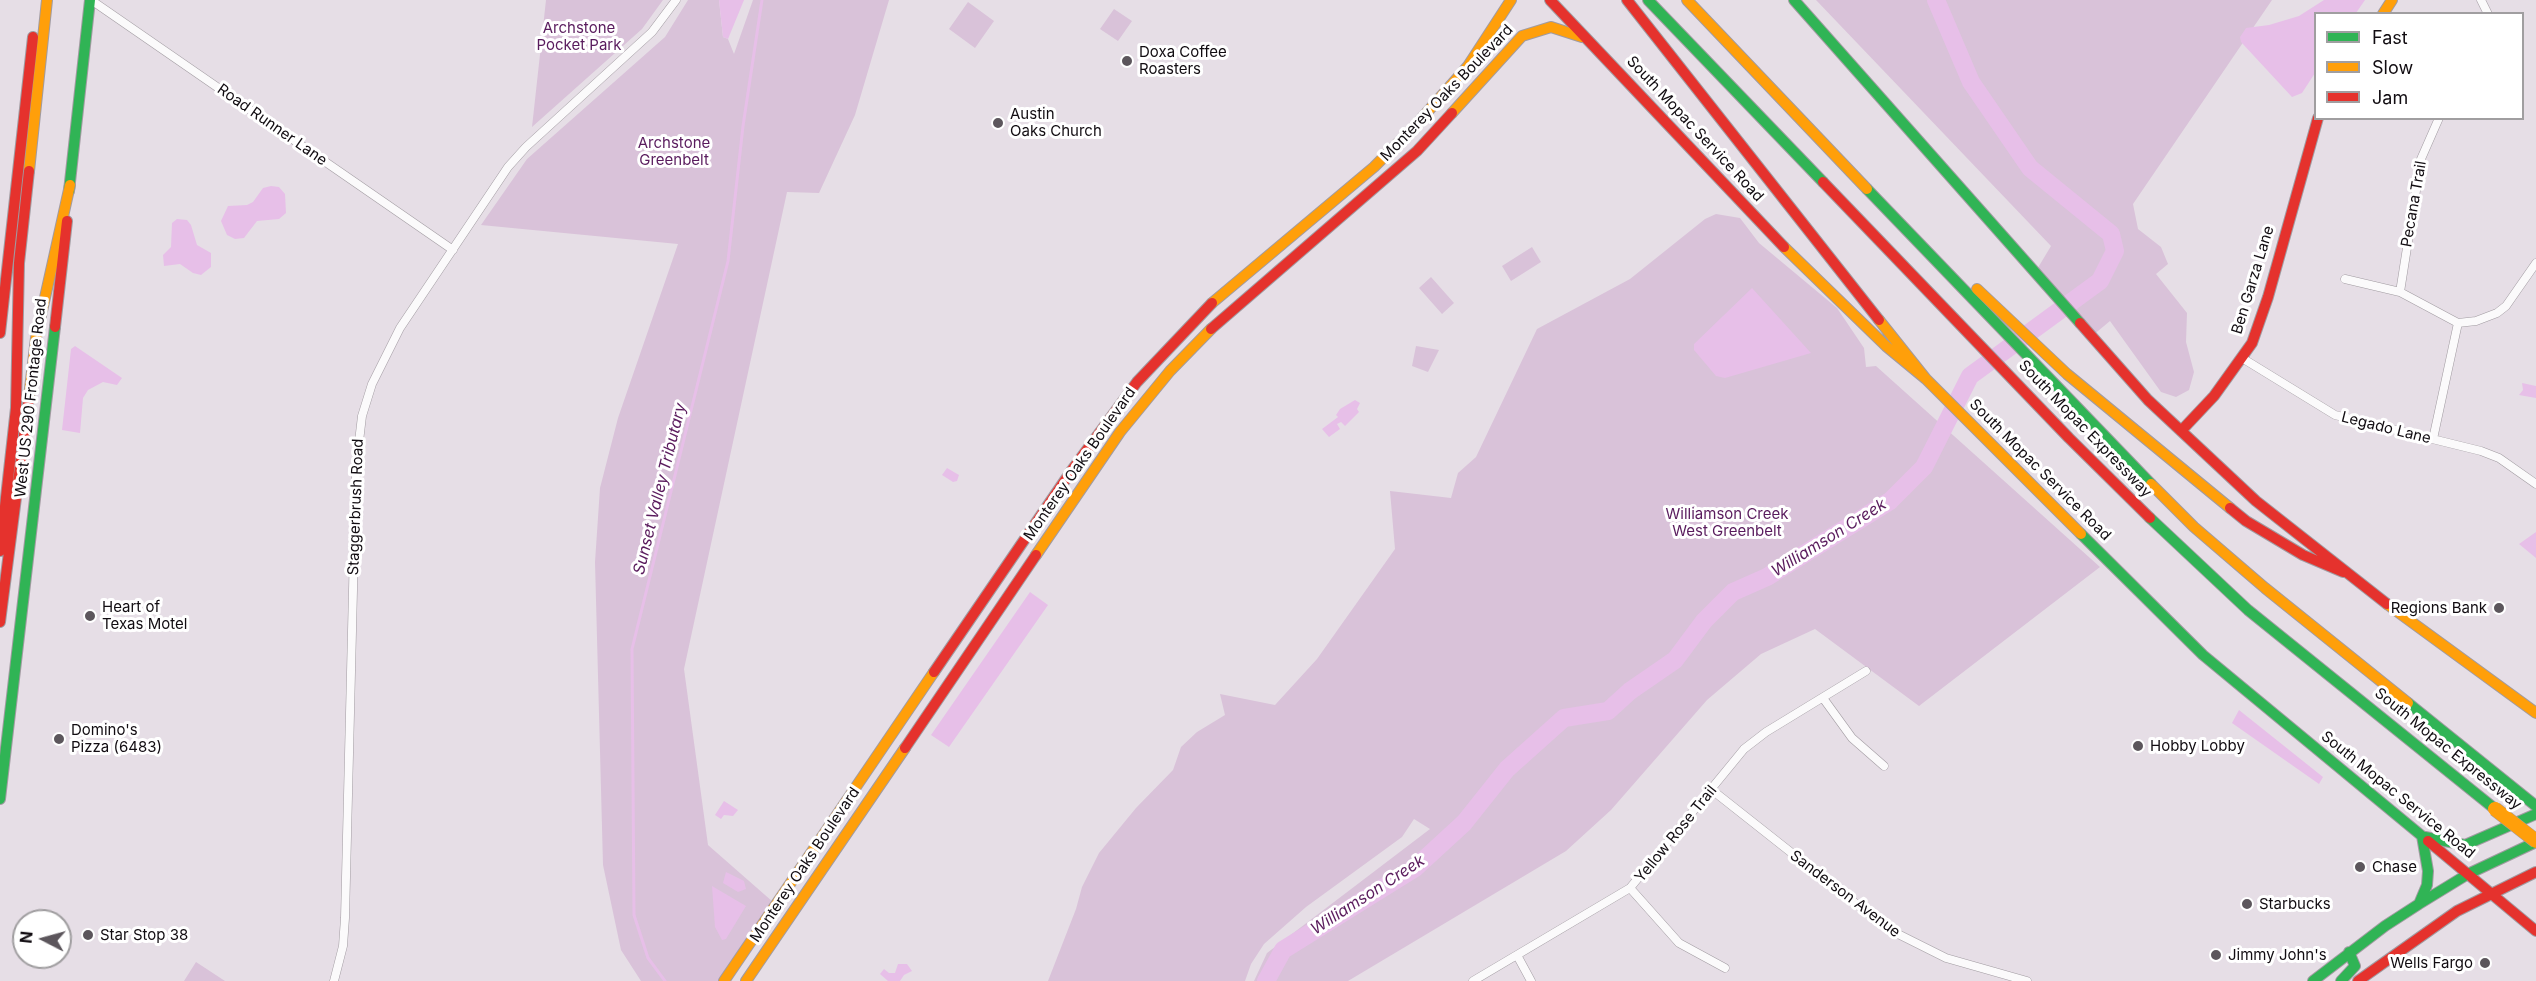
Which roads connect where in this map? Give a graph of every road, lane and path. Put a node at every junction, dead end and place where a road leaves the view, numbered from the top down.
1 (38, 0) edge
2 (47, 0) edge
3 (90, 0) edge
4 (676, 0) edge
5 (1511, 0) edge
6 (1550, 0) edge
7 (1627, 0) edge
8 (1648, 0) edge
9 (1687, 0) edge
10 (1794, 0) edge
11 (1590, 42) junction
12 (2317, 120) edge
13 (2438, 120) edge
14 (70, 185) junction
15 (453, 250) junction
16 (2536, 263) edge
17 (2345, 279) dead end
18 (2400, 292) junction
19 (1990, 309) junction
20 (2458, 323) junction
21 (0, 333) edge
22 (2242, 358) junction
23 (1926, 379) junction
24 (2181, 431) junction
25 (2433, 439) junction
26 (2536, 484) edge
27 (5, 552) edge
28 (2343, 572) junction
29 (0, 622) edge
30 (1866, 671) dead end
31 (1822, 698) junction
32 (2536, 713) edge
33 (1884, 766) dead end
34 (1712, 790) junction
35 (0, 799) edge
36 (2536, 806) edge
37 (2536, 814) edge
38 (2422, 836) junction
39 (2536, 842) edge
40 (2536, 872) edge
41 (2468, 874) junction
42 (1630, 888) junction
43 (2490, 893) junction
44 (2419, 904) junction
45 (2536, 931) edge
46 (2349, 952) junction
47 (1518, 957) junction
48 (1725, 968) dead end
49 (334, 981) edge
50 (724, 981) edge
51 (746, 981) edge
52 (1473, 981) edge
53 (1532, 981) edge
54 (2027, 981) edge
55 (2313, 981) edge
56 (2341, 981) edge
57 (2358, 981) edge

1 - 21 main road
2 - 27 main road
3 - 14 main road, West US 290 Frontage Road
3 - 15 street, Road Runner Lane
4 - 15 street, Staggerbrush Road
5 - 50 main road, Monterey Oaks Boulevard
6 - 11 main road, South Mopac Service Road
7 - 23 main road
8 - 39 main road, South Mopac Expressway, bridge
9 - 19 main road, South Mopac Expressway
10 - 24 main road
11 - 23 main road, South Mopac Service Road
11 - 51 main road, Monterey Oaks Boulevard
12 - 22 main road, Ben Garza Lane
13 - 18 street, Pecana Trail
14 - 27 main road
14 - 35 main road, West US 290 Frontage Road
15 - 49 street, Staggerbrush Road
16 - 20 street
17 - 18 street
18 - 20 street
19 - 28 main road
19 - 36 main road, South Mopac Expressway
20 - 25 street
22 - 24 main road, Ben Garza Lane
22 - 25 street, Legado Lane
23 - 38 main road, South Mopac Service Road
24 - 28 main road
25 - 26 street, Legado Lane
27 - 29 main road
28 - 32 main road
30 - 31 street, Yellow Rose Trail
31 - 33 street
31 - 34 street, Yellow Rose Trail
34 - 42 street, Yellow Rose Trail
34 - 54 street, Sanderson Avenue
37 - 38 main road
38 - 41 main road, South Mopac Service Road
38 - 44 main road
39 - 41 main road
40 - 43 main road
41 - 43 main road, South Mopac Service Road
41 - 44 main road
42 - 47 street, Yellow Rose Trail
42 - 48 street
43 - 45 main road, South Mopac Service Road
43 - 57 main road
44 - 46 main road
46 - 55 main road
46 - 56 main road
47 - 52 street, Yellow Rose Trail
47 - 53 street

